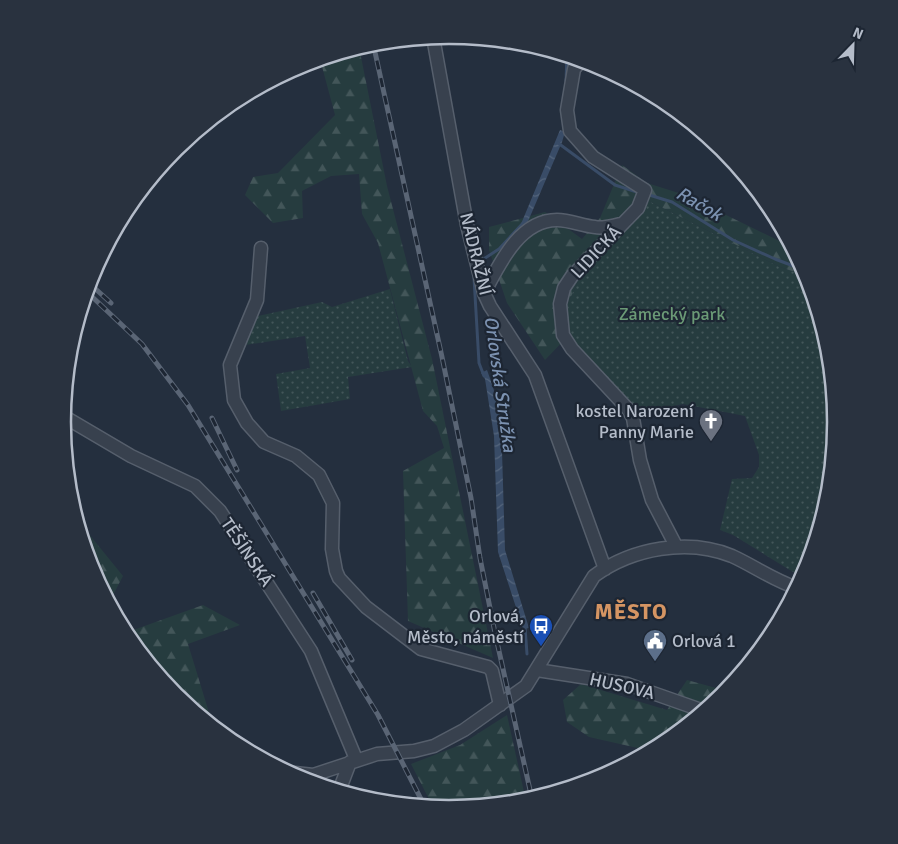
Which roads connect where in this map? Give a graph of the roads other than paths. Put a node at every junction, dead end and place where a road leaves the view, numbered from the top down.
1 (434, 45) edge
2 (577, 66) edge
3 (622, 224) junction
4 (262, 248) dead end
5 (484, 293) junction
6 (71, 421) edge
7 (676, 546) junction
8 (605, 569) junction
9 (790, 586) edge
10 (537, 670) junction
11 (500, 705) junction
12 (696, 708) edge
13 (353, 761) junction
14 (315, 776) edge
15 (342, 784) edge

1 - 5 street, NÁDRAŽNÍ
2 - 3 street, LIDICKÁ
3 - 5 street
3 - 7 street, LIDICKÁ
4 - 11 street
5 - 8 street, NÁDRAŽNÍ
6 - 13 street, TĚŠÍNSKÁ
7 - 8 street
7 - 9 street
8 - 10 street
10 - 11 street
10 - 12 street, HUSOVA
11 - 13 street
13 - 14 street
13 - 15 street

